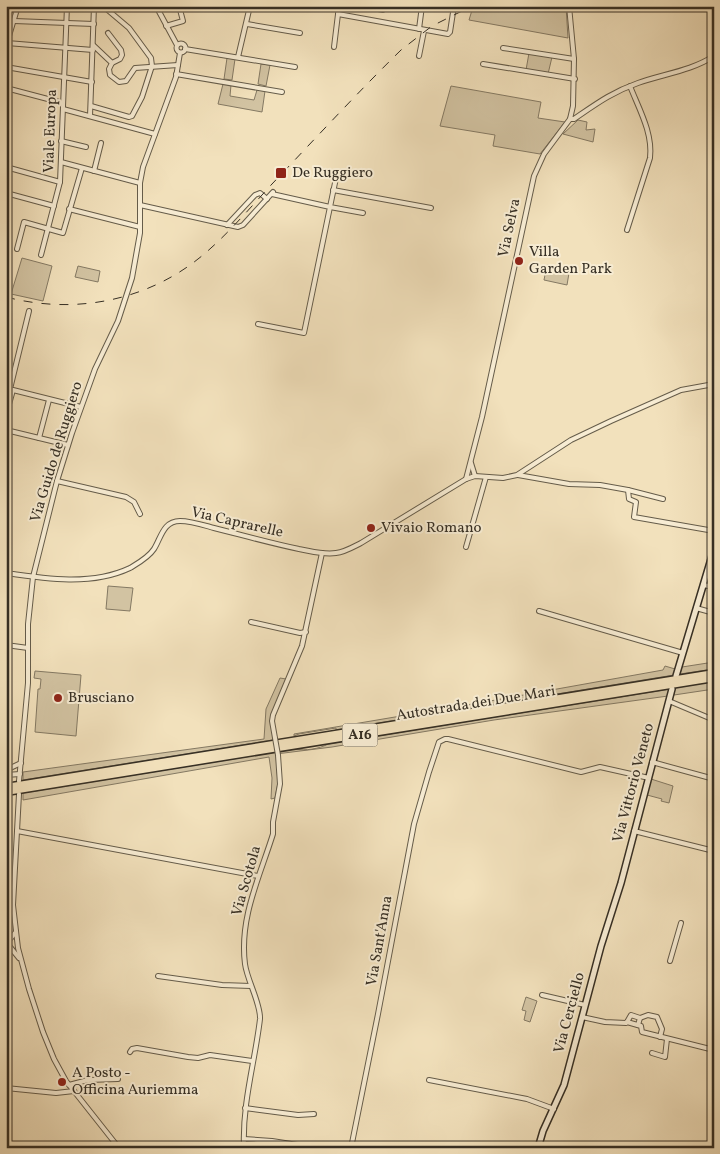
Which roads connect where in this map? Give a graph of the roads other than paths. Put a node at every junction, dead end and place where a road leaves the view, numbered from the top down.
1 (18, 6) edge
2 (67, 6) edge
3 (94, 6) edge
4 (102, 6) edge
5 (156, 6) edge
6 (179, 6) edge
7 (250, 6) edge
8 (339, 6) edge
9 (364, 6) edge
10 (422, 6) edge
11 (454, 6) edge
12 (569, 6) edge
13 (383, 10) dead end
14 (338, 14) junction
15 (14, 21) junction
16 (66, 23) junction
17 (94, 24) junction
18 (247, 24) junction
19 (166, 26) junction
20 (422, 30) junction
21 (108, 33) dead end
22 (300, 33) dead end
23 (7, 44) edge
24 (177, 45) junction
25 (93, 47) junction
26 (334, 47) dead end
27 (66, 48) junction
28 (503, 48) dead end
29 (185, 49) junction
30 (180, 53) junction
31 (419, 56) dead end
32 (714, 56) edge
33 (238, 57) junction
34 (574, 60) junction
35 (112, 63) junction
36 (483, 64) dead end
37 (178, 65) junction
38 (152, 66) junction
39 (6, 67) edge
40 (295, 67) dead end
41 (176, 74) junction
42 (64, 76) junction
43 (575, 80) junction
44 (92, 82) junction
45 (630, 86) junction
46 (6, 88) edge
47 (282, 92) dead end
48 (63, 103) junction
49 (91, 106) junction
50 (63, 109) junction
51 (90, 116) junction
52 (570, 119) junction
53 (155, 134) junction
54 (62, 142) junction
55 (101, 143) dead end
56 (86, 148) dead end
57 (61, 162) junction
58 (6, 167) edge
59 (82, 168) junction
60 (94, 171) junction
61 (336, 178) dead end
62 (60, 182) junction
63 (140, 183) junction
64 (333, 190) junction
65 (6, 193) edge
66 (267, 199) junction
67 (140, 205) junction
68 (54, 206) junction
69 (330, 208) junction
70 (431, 208) dead end
71 (69, 209) junction
72 (362, 213) dead end
73 (227, 226) junction
74 (140, 227) junction
75 (48, 229) junction
76 (627, 230) dead end
77 (17, 249) dead end
78 (41, 255) dead end
79 (29, 311) dead end
80 (258, 324) dead end
81 (714, 384) edge
82 (10, 389) edge
83 (49, 400) dead end
84 (81, 407) junction
85 (6, 415) edge
86 (6, 430) edge
87 (39, 438) junction
88 (68, 445) junction
89 (471, 463) junction
90 (517, 475) junction
91 (474, 476) junction
92 (486, 477) junction
93 (466, 479) junction
94 (57, 481) junction
95 (628, 490) junction
96 (663, 499) dead end
97 (140, 514) dead end
98 (714, 531) edge
99 (466, 547) dead end
100 (714, 549) edge
101 (322, 553) junction
102 (6, 574) edge
103 (33, 577) junction
104 (703, 584) junction
105 (714, 587) edge
106 (696, 608) junction
107 (539, 611) dead end
108 (714, 613) edge
109 (251, 622) dead end
110 (306, 632) junction
111 (6, 645) edge
112 (28, 648) junction
113 (683, 653) junction
114 (714, 674) edge
115 (676, 676) dead end
116 (714, 678) edge
117 (672, 689) dead end
118 (669, 700) junction
119 (714, 720) edge
120 (652, 762) junction
121 (21, 763) junction
122 (6, 770) edge
123 (20, 774) junction
124 (6, 775) edge
125 (648, 778) junction
126 (714, 779) edge
127 (20, 781) dead end
128 (6, 787) edge
129 (6, 792) edge
130 (19, 794) dead end
131 (634, 831) junction
132 (17, 832) junction
133 (714, 850) edge
134 (258, 876) junction
135 (621, 883) joint
136 (681, 923) dead end
137 (15, 933) junction
138 (6, 941) edge
139 (21, 960) junction
140 (670, 961) dead end
141 (158, 976) dead end
142 (251, 986) junction
143 (542, 996) dead end
144 (585, 1005) junction
145 (582, 1017) junction
146 (640, 1018) junction
147 (627, 1022) junction
148 (638, 1025) junction
149 (660, 1037) junction
150 (667, 1039) junction
151 (714, 1050) edge
152 (130, 1052) dead end
153 (652, 1053) dead end
154 (252, 1061) junction
155 (118, 1079) dead end
156 (429, 1080) dead end
157 (69, 1084) junction
158 (6, 1088) edge
159 (74, 1091) junction
160 (245, 1108) junction
161 (554, 1109) junction
162 (314, 1114) dead end
163 (244, 1139) junction
164 (119, 1148) edge
165 (244, 1148) edge
166 (317, 1148) edge
167 (350, 1148) edge
168 (538, 1148) edge

1 - 15 street
2 - 16 street, Viale Europa
3 - 17 street
4 - 38 street
5 - 19 street
6 - 19 street
7 - 18 street
8 - 14 street
9 - 13 street
10 - 20 street
11 - 20 street
12 - 34 street, Via Selva
14 - 20 street
14 - 26 street
15 - 16 street
15 - 23 street
16 - 17 street
16 - 27 street, Viale Europa
17 - 25 street
18 - 22 street
18 - 33 street
19 - 24 street
20 - 31 street
21 - 35 street
23 - 27 street
24 - 29 street
24 - 30 street
25 - 27 street
25 - 35 street
25 - 44 street
27 - 42 street, Viale Europa
28 - 34 street
29 - 30 street
29 - 33 street
30 - 37 street, Via Guido de Ruggiero
32 - 45 street
33 - 40 street
34 - 43 street, Via Selva
35 - 38 street
36 - 43 street
37 - 38 street
37 - 41 street, Via Guido de Ruggiero
38 - 49 street
39 - 42 street
41 - 47 street
41 - 53 street, Via Guido de Ruggiero
42 - 44 street
42 - 48 street, Viale Europa
43 - 52 street, Via Selva
44 - 49 street
45 - 52 street
45 - 76 street
46 - 48 street
48 - 50 street, Viale Europa
49 - 51 street
50 - 51 street
50 - 54 street, Viale Europa
51 - 53 street
52 - 89 street, Via Selva
53 - 63 street, Via Guido de Ruggiero
54 - 56 street
54 - 57 street, Viale Europa
55 - 60 street
57 - 59 street
57 - 62 street, Viale Europa
58 - 62 street
59 - 60 street
59 - 71 street
60 - 63 street
61 - 64 street
62 - 68 street, Viale Europa
63 - 67 street, Via Guido de Ruggiero
64 - 69 street
64 - 70 street
65 - 68 street
66 - 69 street
66 - 73 street
66 - 73 street
67 - 73 street
67 - 74 street, Via Guido de Ruggiero
68 - 75 street, Viale Europa
69 - 72 street
69 - 80 street
71 - 74 street
71 - 75 street
74 - 84 street, Via Guido de Ruggiero
75 - 77 street
75 - 78 street, Viale Europa
79 - 82 street
81 - 90 street
82 - 84 street
82 - 85 street
83 - 87 street
84 - 88 street, Via Guido de Ruggiero
86 - 87 street
87 - 88 street
88 - 94 street, Via Guido de Ruggiero
89 - 91 street, Via Selva
89 - 93 street, Via Selva
90 - 92 street
90 - 95 street
91 - 92 street
91 - 93 street, Via Caprarelle
92 - 99 street
93 - 101 street, Via Caprarelle
94 - 97 street
94 - 103 street, Via Guido de Ruggiero
95 - 96 street
95 - 98 street
100 - 104 street
101 - 103 street, Via Caprarelle
101 - 110 street, Via Scotola
102 - 103 street, Via Caprarelle
103 - 112 street, Via Guido de Ruggiero
104 - 105 street
104 - 106 street
106 - 108 street
106 - 113 street
107 - 113 street
109 - 110 street
110 - 134 street, Via Scotola, bridge
111 - 112 street
112 - 121 street, Via Guido de Ruggiero
113 - 115 street
114 - 128 highway, Autostrada dei Due Mari / A16
116 - 129 highway, Autostrada dei Due Mari / A16
117 - 118 street, Via Vittorio Veneto
118 - 119 street
118 - 120 street, Via Vittorio Veneto
120 - 125 street, Via Vittorio Veneto
120 - 126 street
121 - 122 street
121 - 123 street, Via Guido de Ruggiero
123 - 124 street
123 - 127 street, Via Guido de Ruggiero
125 - 131 street, Via Vittorio Veneto
125 - 167 street, Via Sant'Anna
130 - 132 street
131 - 133 street
131 - 135 street, Via Vittorio Veneto
132 - 134 street
132 - 137 street
134 - 142 street, Via Scotola
135 - 144 street, Via Cerciello
136 - 140 street
137 - 138 street
137 - 139 street
138 - 139 street
139 - 157 street
141 - 142 street
142 - 154 street, Via Scotola
143 - 144 street
144 - 145 street, Via Cerciello
145 - 147 street
145 - 161 street, Via Cerciello
146 - 147 street
146 - 148 street
146 - 149 street
147 - 148 street
148 - 149 street
149 - 150 street
150 - 151 street
150 - 153 street
152 - 154 street
154 - 160 street, Via Scotola
155 - 157 street
156 - 161 street
157 - 159 street
158 - 159 street
159 - 164 street
160 - 162 street
160 - 163 street, Via Scotola
161 - 168 street, Via Cerciello
163 - 165 street, Via Scotola
163 - 166 street

